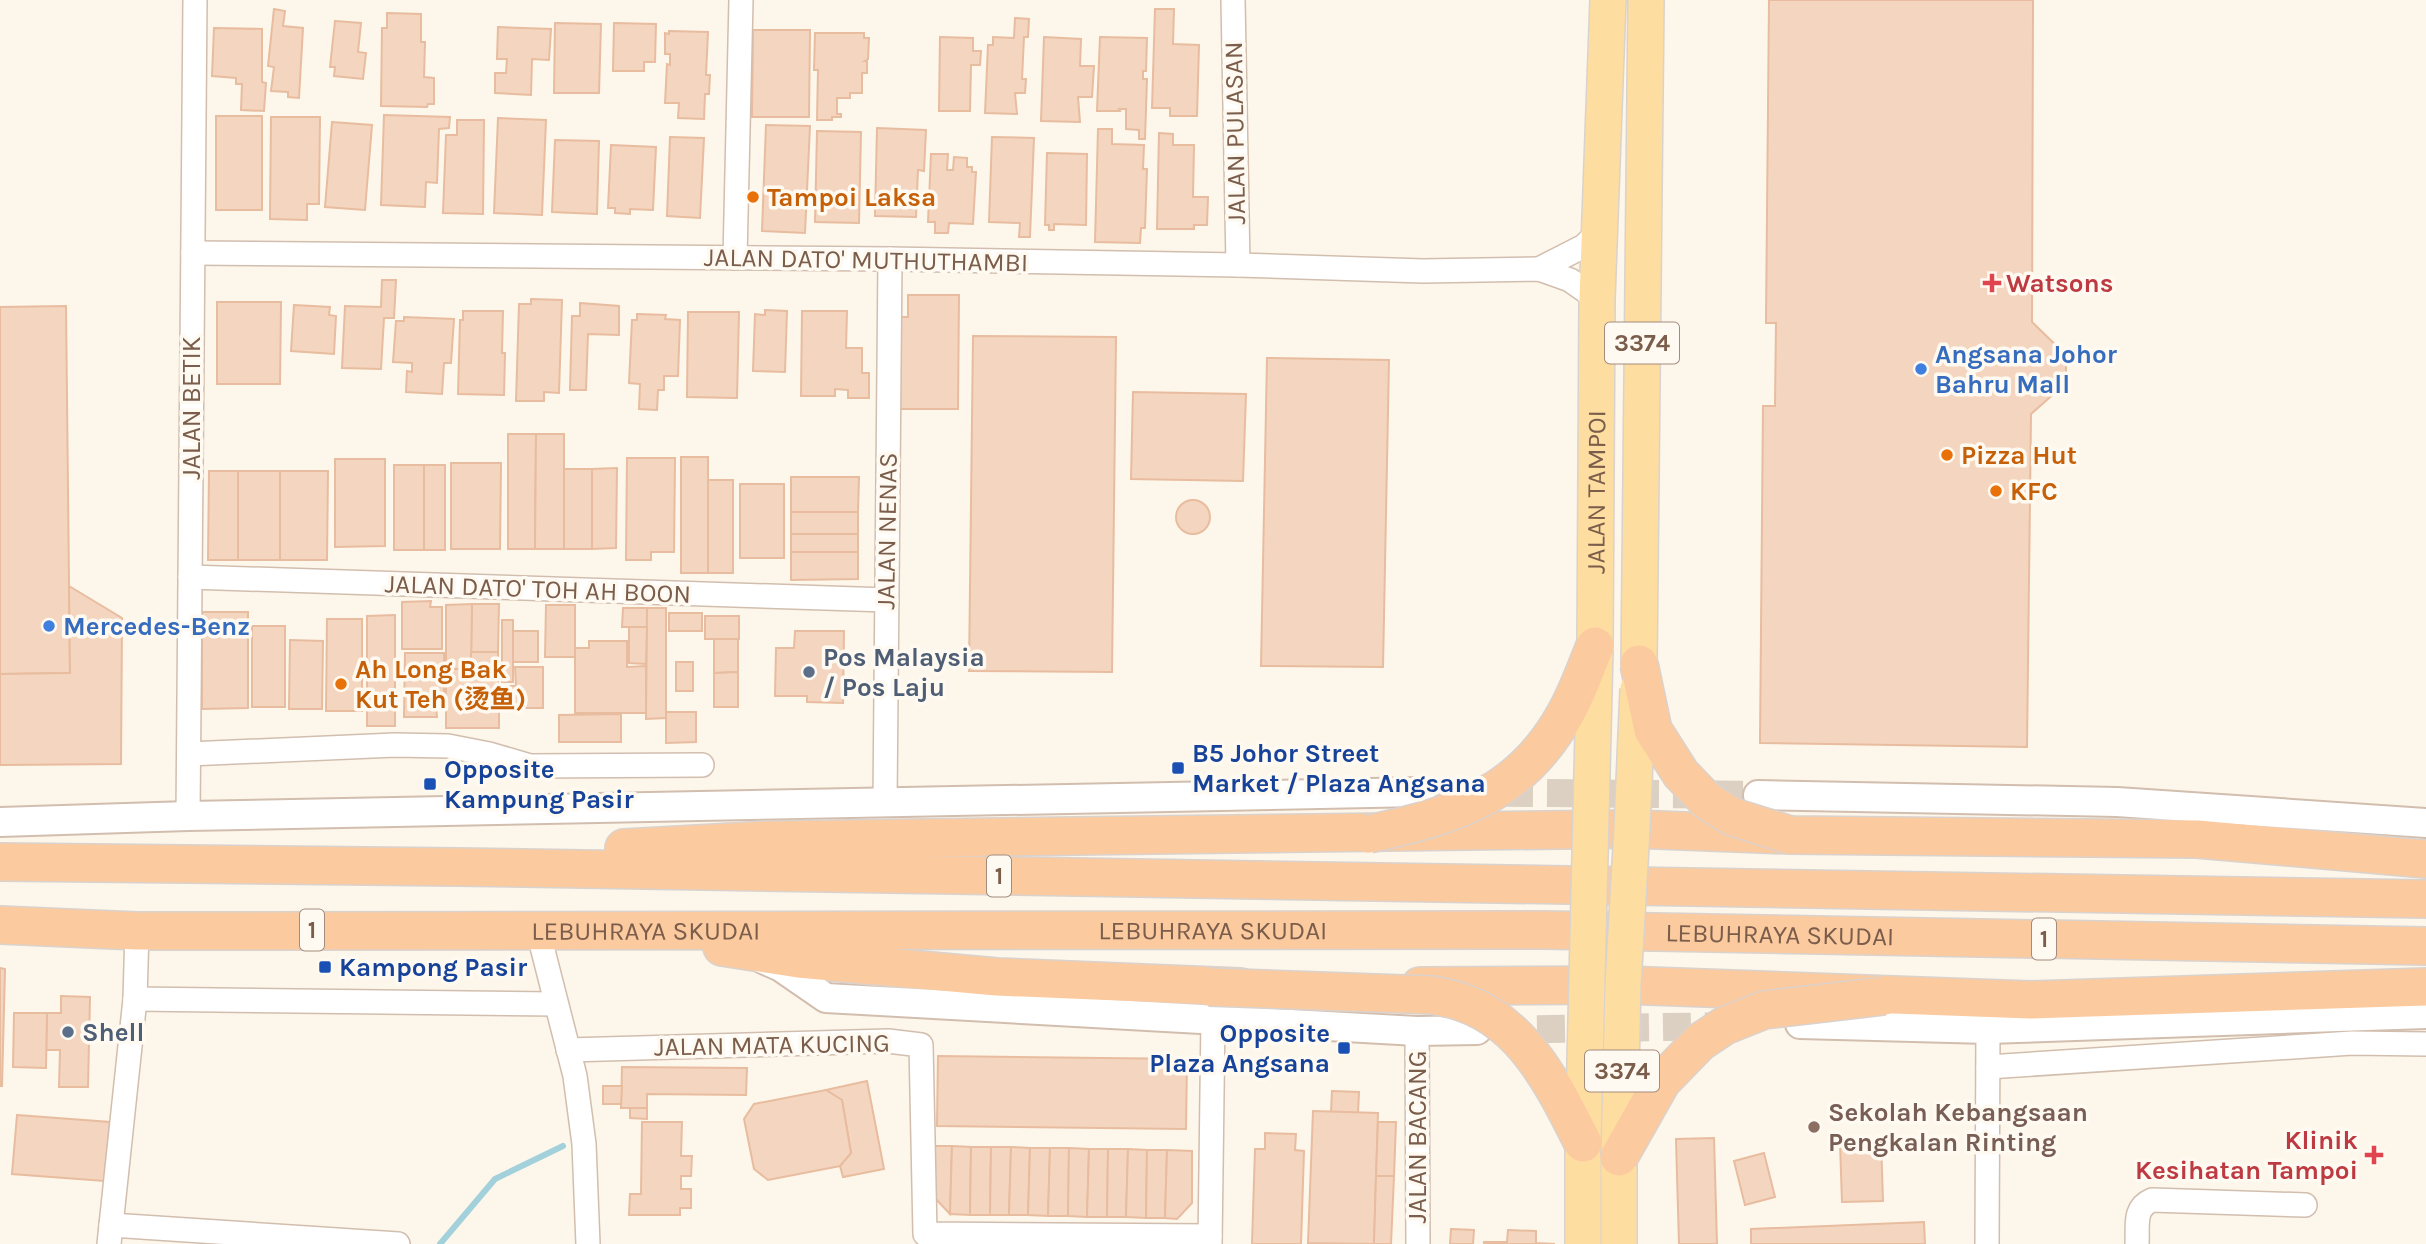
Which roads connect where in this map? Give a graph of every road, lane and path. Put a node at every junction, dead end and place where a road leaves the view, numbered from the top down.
1 (195, 0) edge
2 (741, 0) edge
3 (1233, 0) edge
4 (1608, 0) edge
5 (1646, 0) edge
6 (1600, 231) junction
7 (193, 253) junction
8 (735, 258) junction
9 (890, 259) junction
10 (1238, 265) junction
11 (1539, 269) junction
12 (1597, 299) junction
13 (190, 578) junction
14 (887, 600) junction
15 (1595, 640) junction
16 (1639, 653) junction
17 (189, 754) junction
18 (702, 765) dead end
19 (1421, 792) tunnel mouth
20 (1758, 795) tunnel mouth
21 (885, 802) junction
22 (188, 816) junction
23 (0, 822) edge
24 (2426, 823) edge
25 (1591, 829) junction
26 (1633, 829) junction
27 (1368, 834) junction
28 (1790, 835) junction
29 (2426, 859) edge
30 (0, 862) edge
31 (457, 867) junction
32 (2426, 899) edge
33 (0, 925) edge
34 (625, 929) junction
35 (137, 931) junction
36 (538, 931) junction
37 (2426, 946) edge
38 (748, 952) junction
39 (1586, 985) junction
40 (1623, 985) junction
41 (2426, 987) edge
42 (1884, 996) junction
43 (135, 999) junction
44 (1211, 1003) junction
45 (556, 1004) junction
46 (2426, 1014) edge
47 (1800, 1024) dead end
48 (1988, 1029) junction
49 (1477, 1030) tunnel mouth
50 (1417, 1031) junction
51 (2426, 1044) edge
52 (568, 1050) junction
53 (1988, 1067) junction
54 (1583, 1154) junction
55 (1619, 1157) junction
56 (2305, 1205) dead end
57 (110, 1234) edge
58 (1210, 1240) edge
59 (398, 1244) edge
60 (588, 1244) edge
61 (1418, 1244) edge
62 (1583, 1244) edge
63 (1619, 1244) edge
64 (1987, 1244) edge
65 (2137, 1244) edge

1 - 7 street, JALAN BETIK
2 - 8 street
3 - 10 street, JALAN PULASAN
4 - 6 main road, JALAN TAMPOI / 3374
5 - 16 main road, JALAN TAMPOI / 3374
6 - 11 street, JALAN DATO' MUTHUTHAMBI
6 - 12 main road, JALAN TAMPOI / 3374
7 - 8 street, JALAN DATO' MUTHUTHAMBI
7 - 13 street, JALAN BETIK
8 - 9 street, JALAN DATO' MUTHUTHAMBI
9 - 10 street, JALAN DATO' MUTHUTHAMBI
9 - 14 street, JALAN NENAS
10 - 11 street, JALAN DATO' MUTHUTHAMBI
11 - 12 street, JALAN DATO' MUTHUTHAMBI
12 - 15 main road, JALAN TAMPOI / 3374
13 - 14 street, JALAN DATO' TOH AH BOON
13 - 17 street, JALAN BETIK
14 - 21 street, JALAN NENAS
15 - 25 main road, JALAN TAMPOI / 3374, bridge
15 - 27 highway, bridge
16 - 26 main road, JALAN TAMPOI / 3374, bridge
16 - 28 highway, bridge
17 - 18 street
17 - 22 street, JALAN BETIK
19 - 21 street
20 - 24 street
21 - 22 street
22 - 23 street
25 - 26 highway
25 - 27 highway, bridge
25 - 39 main road, JALAN TAMPOI / 3374, bridge
26 - 28 highway, bridge
26 - 40 main road, JALAN TAMPOI / 3374, bridge
27 - 31 highway
28 - 29 highway
30 - 31 highway, LEBUHRAYA SKUDAI / 1
31 - 32 highway, LEBUHRAYA SKUDAI / 1
33 - 35 highway, LEBUHRAYA SKUDAI / 1
34 - 36 highway, LEBUHRAYA SKUDAI / 1
34 - 37 highway, LEBUHRAYA SKUDAI / 1
34 - 38 highway
35 - 36 highway, LEBUHRAYA SKUDAI / 1
35 - 43 street
36 - 45 street
38 - 44 highway
38 - 44 street
39 - 40 highway
39 - 44 highway, bridge
39 - 54 main road, 3374, bridge
40 - 42 highway, bridge
40 - 55 main road, 3374, bridge
41 - 42 highway
42 - 55 highway, bridge
43 - 45 street
43 - 57 street
44 - 50 street
44 - 54 highway, bridge
44 - 58 street, JALAN MATA KUCING
45 - 52 street
46 - 48 street
47 - 48 street
48 - 53 street
49 - 50 street
50 - 61 street, JALAN BACANG
51 - 53 street
52 - 58 street, JALAN MATA KUCING
52 - 60 street
53 - 64 street
54 - 62 main road, 3374
55 - 63 main road, 3374
56 - 65 street
57 - 59 street

